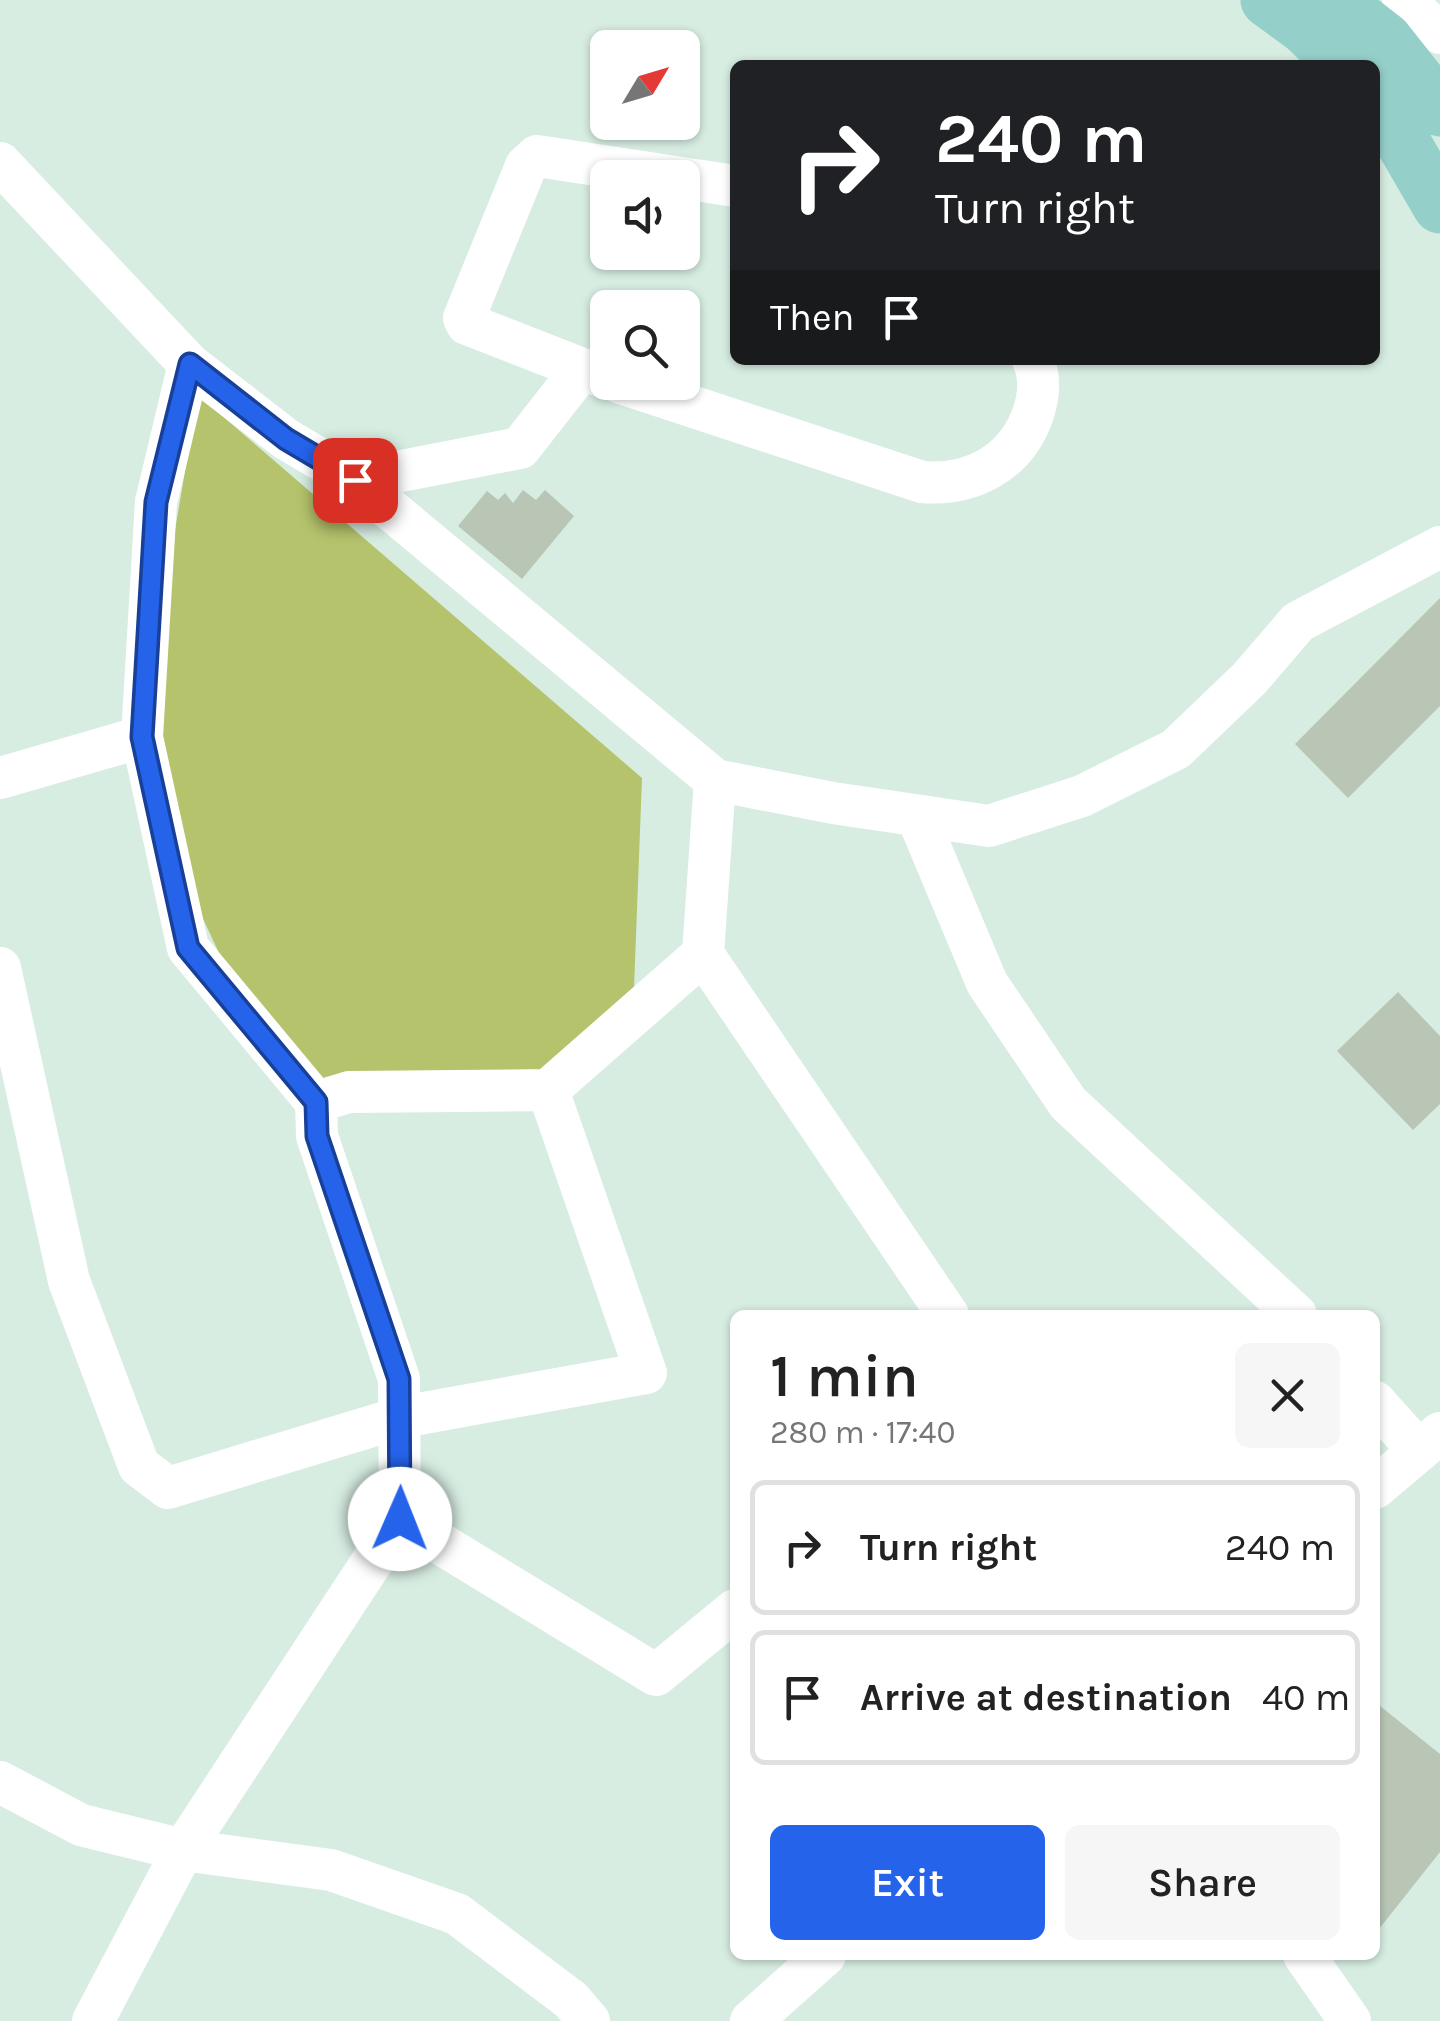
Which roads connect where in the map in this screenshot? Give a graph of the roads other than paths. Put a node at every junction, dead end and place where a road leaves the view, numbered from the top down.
1 (1268, 0) edge
2 (1334, 0) edge
3 (1403, 0) edge
4 (1415, 58) edge
5 (1340, 60) edge
6 (1440, 108) edge
7 (0, 163) edge
8 (590, 163) edge
9 (700, 181) edge
10 (730, 185) edge
11 (1440, 206) edge
12 (190, 364) junction
13 (1036, 365) edge
14 (590, 372) edge
15 (590, 387) edge
16 (672, 400) edge
17 (355, 480) junction
18 (1440, 547) edge
19 (142, 737) junction
20 (0, 778) edge
21 (715, 780) junction
22 (917, 816) junction
23 (702, 954) junction
24 (0, 968) edge
25 (548, 1090) junction
26 (316, 1102) junction
27 (945, 1310) edge
28 (1291, 1310) edge
29 (1380, 1406) edge
30 (402, 1417) junction
31 (1430, 1442) edge
32 (1380, 1484) edge
33 (400, 1519) junction
34 (730, 1614) edge
35 (0, 1782) edge
36 (183, 1850) junction
37 (820, 1960) edge
38 (1307, 1960) edge
39 (92, 2021) edge
40 (589, 2021) edge
41 (751, 2021) edge
42 (1350, 2021) edge

1 - 5 main road
2 - 4 main road
3 - 4 street
4 - 6 main road
4 - 11 main road
7 - 12 street
8 - 14 street
9 - 10 street
12 - 17 street
12 - 19 street
13 - 16 street
15 - 17 street
17 - 21 street
18 - 22 street
19 - 20 street
19 - 26 street
21 - 22 street
21 - 23 street
22 - 28 street
23 - 25 street
23 - 27 street
24 - 30 street
25 - 26 street
25 - 30 street
26 - 30 street
29 - 31 street
30 - 33 street
31 - 32 street
33 - 34 street
33 - 36 street
35 - 36 street
36 - 39 street
36 - 40 street
37 - 41 street
38 - 42 street

